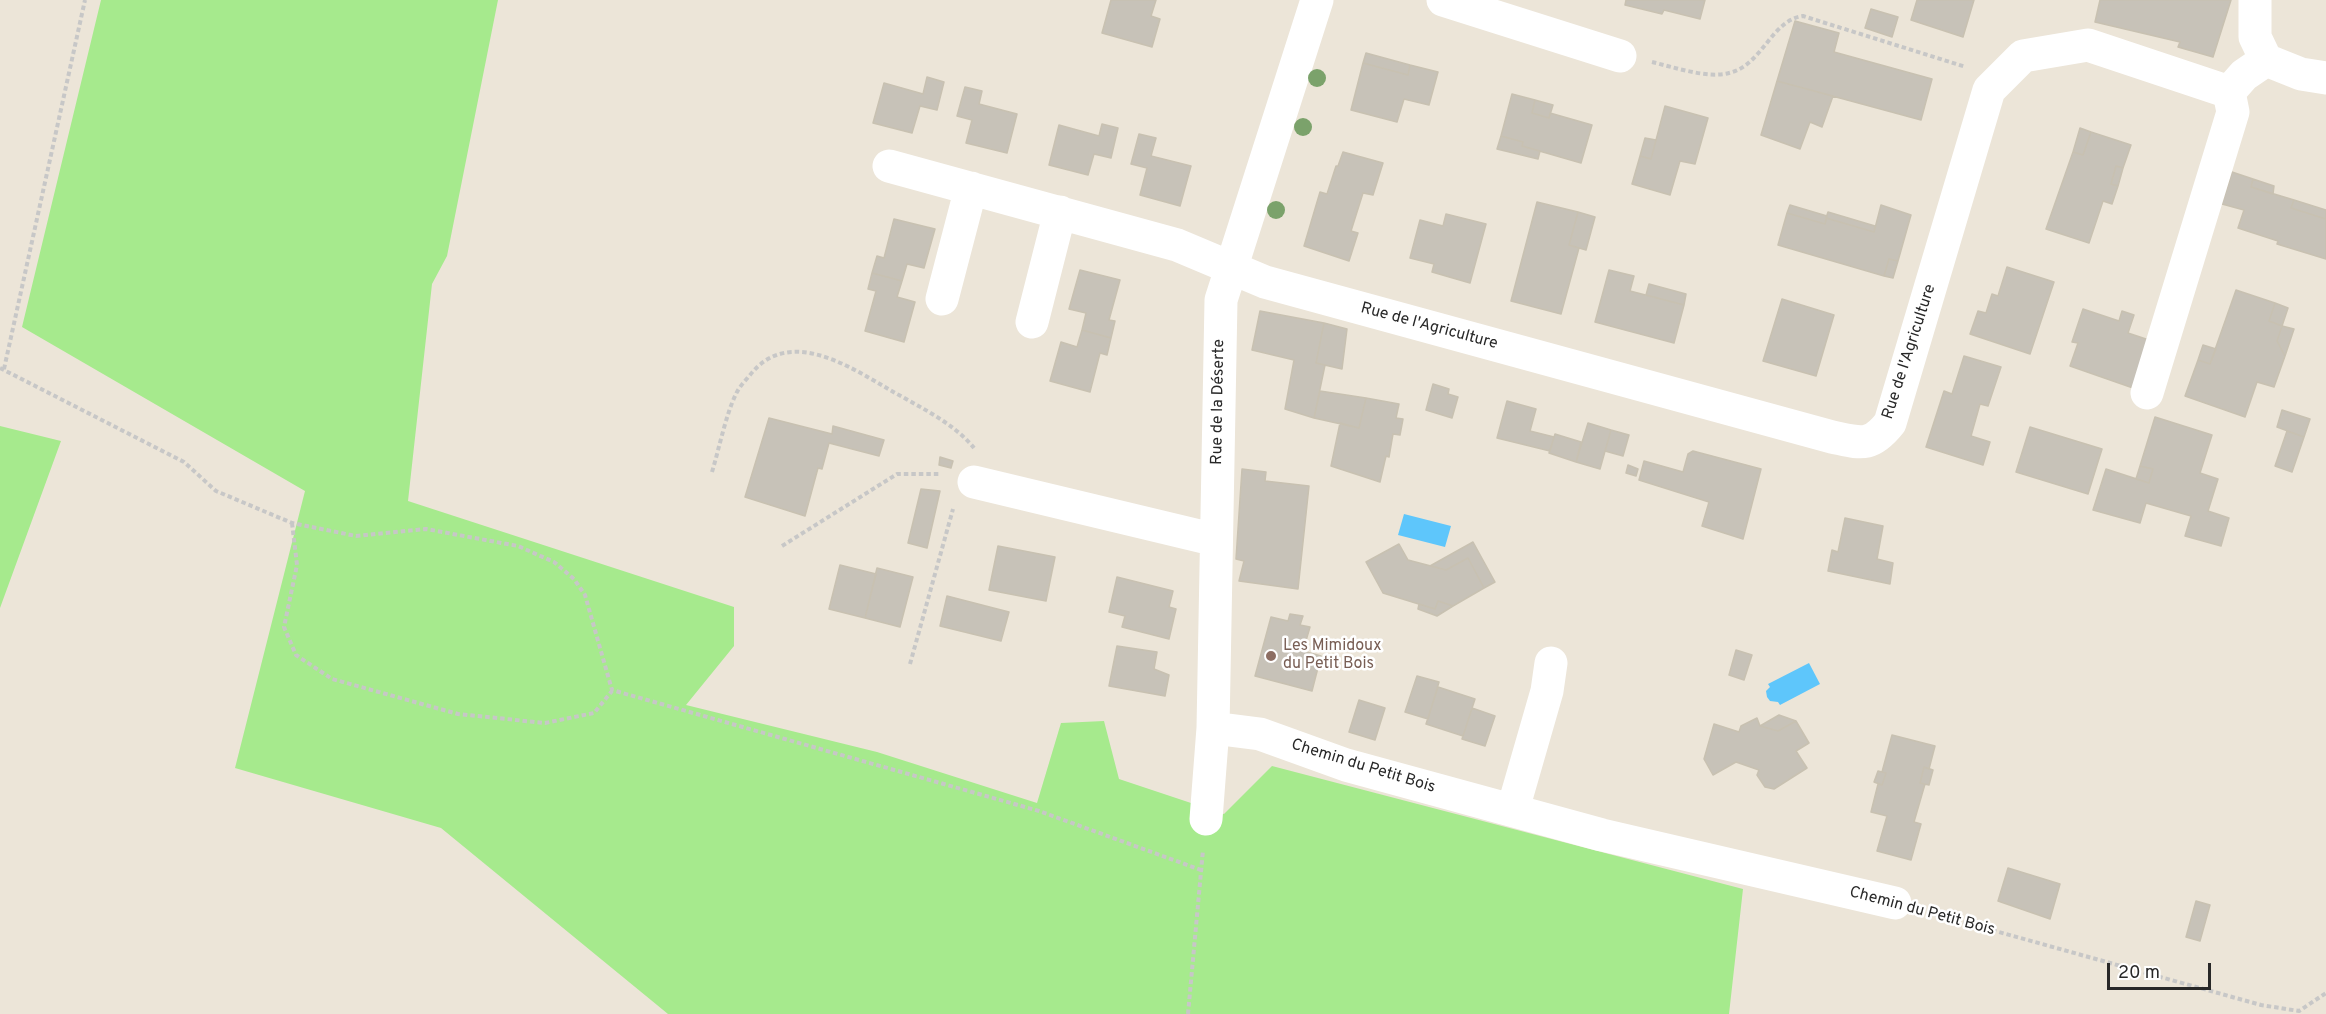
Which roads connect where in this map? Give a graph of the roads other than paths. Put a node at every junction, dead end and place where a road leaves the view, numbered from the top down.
1 (1317, 0) edge
2 (1443, 0) edge
3 (2255, 0) edge
4 (1620, 56) road end
5 (2266, 60) junction
6 (2326, 78) edge
7 (2229, 92) junction
8 (889, 166) dead end
9 (971, 188) junction
10 (1060, 212) junction
11 (1230, 268) junction
12 (942, 299) dead end
13 (1032, 322) dead end
14 (2147, 393) dead end
15 (974, 482) road end
16 (1216, 540) junction
17 (1551, 663) dead end
18 (1213, 728) junction
19 (1513, 809) junction
20 (1206, 819) dead end
21 (1895, 903) road end

1 - 11 street, Rue de la Déserte
2 - 4 street
3 - 5 street
5 - 6 street
5 - 7 street
7 - 11 street, Rue de l'Agriculture
7 - 14 street
8 - 9 street
9 - 10 street
9 - 12 street
10 - 11 street
10 - 13 street
11 - 16 street, Rue de la Déserte
15 - 16 street
16 - 18 street, Rue de la Déserte
17 - 19 street
18 - 19 street, Chemin du Petit Bois
18 - 20 street, Rue de la Déserte
19 - 21 street, Chemin du Petit Bois

